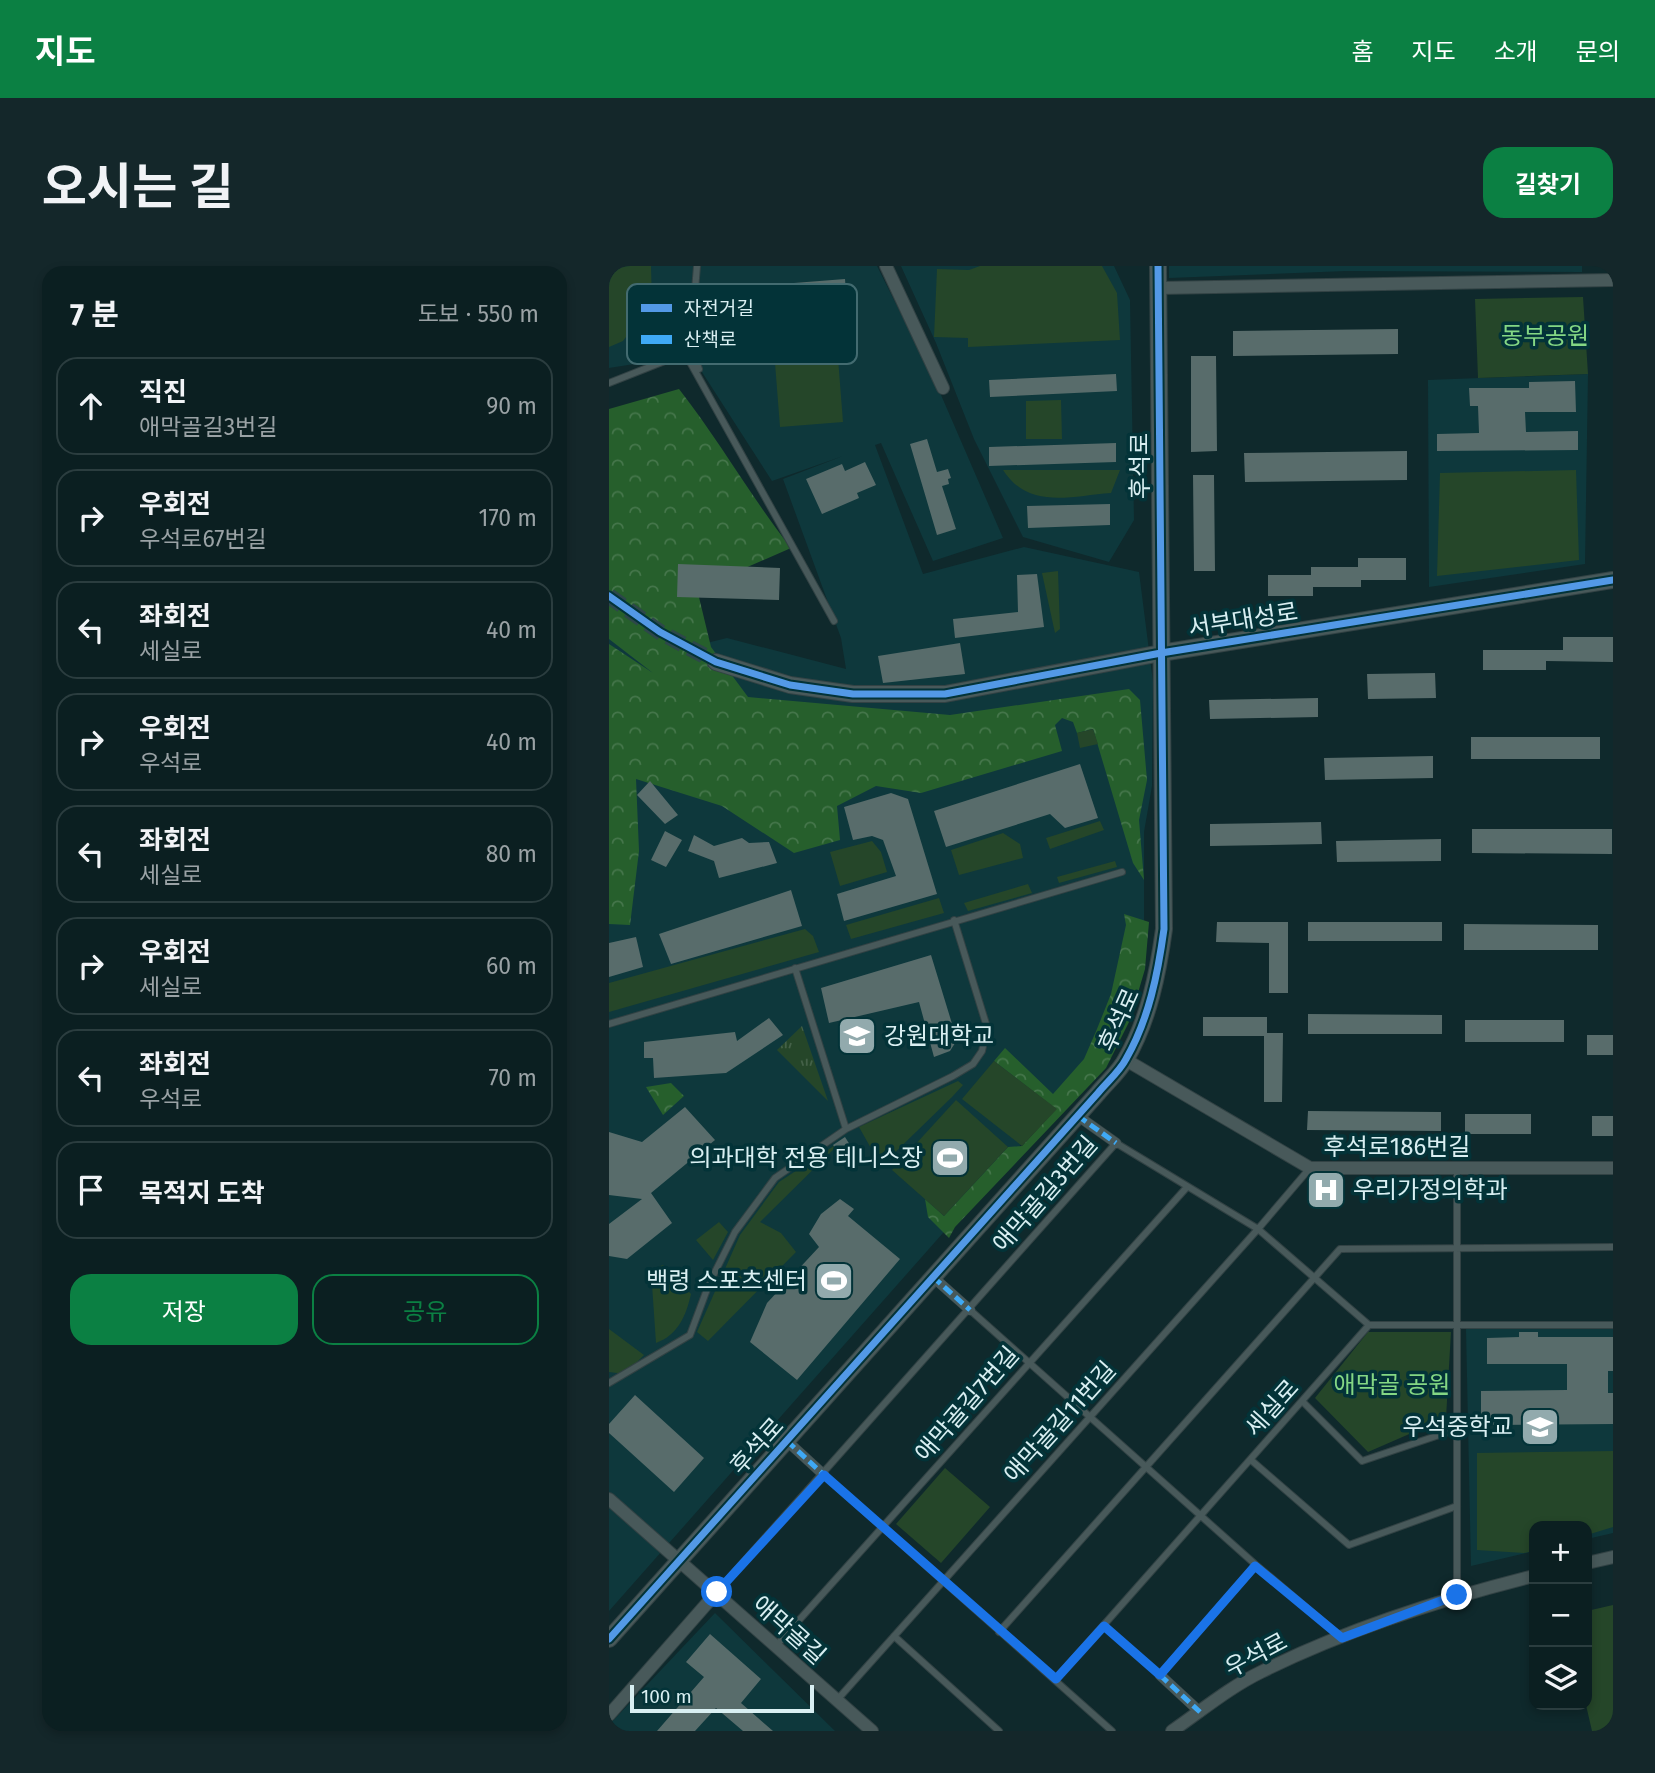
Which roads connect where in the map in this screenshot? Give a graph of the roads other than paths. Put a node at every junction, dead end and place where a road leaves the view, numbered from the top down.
1 (697, 266) edge
2 (885, 266) edge
3 (1158, 266) edge
4 (1613, 280) edge
5 (696, 284) edge
6 (1158, 288) junction
7 (657, 364) edge
8 (692, 364) edge
9 (697, 364) edge
10 (703, 381) junction
11 (609, 383) edge
12 (943, 388) dead end
13 (1613, 580) edge
14 (834, 621) dead end
15 (1161, 653) junction
16 (716, 662) tunnel mouth
17 (1122, 872) dead end
18 (954, 920) junction
19 (795, 968) junction
20 (609, 1024) edge
21 (1126, 1060) junction
22 (1078, 1116) junction
23 (846, 1129) junction
24 (1116, 1143) junction
25 (1310, 1168) junction
26 (1457, 1168) junction
27 (1613, 1168) edge
28 (1187, 1187) junction
29 (1258, 1229) junction
30 (1613, 1247) edge
31 (1456, 1248) junction
32 (933, 1277) junction
33 (1313, 1279) junction
34 (970, 1310) junction
35 (1369, 1325) junction
36 (1456, 1325) junction
37 (1613, 1325) edge
38 (1029, 1363) junction
39 (609, 1383) edge
40 (1303, 1402) junction
41 (1089, 1418) junction
42 (1457, 1429) junction
43 (787, 1441) junction
44 (1251, 1460) junction
45 (1147, 1467) junction
46 (824, 1475) junction
47 (609, 1499) edge
48 (1457, 1506) junction
49 (1202, 1515) junction
50 (883, 1529) junction
51 (1613, 1557) edge
52 (680, 1559) junction
53 (1592, 1562) edge
54 (1255, 1566) junction
55 (1529, 1577) edge
56 (943, 1582) junction
57 (717, 1592) junction
58 (1457, 1595) junction
59 (1104, 1626) junction
60 (999, 1632) junction
61 (894, 1636) junction
62 (1342, 1638) junction
63 (609, 1639) edge
64 (775, 1647) junction
65 (1160, 1675) junction
66 (1056, 1679) junction
67 (837, 1700) junction
68 (1200, 1712) junction
69 (609, 1715) edge
70 (872, 1731) edge
71 (999, 1731) edge
72 (1112, 1731) edge
73 (1172, 1731) edge

1 - 5 lane
2 - 12 street
3 - 6 street, 후석로
4 - 6 street
6 - 15 street, 후석로
7 - 11 lane
8 - 10 lane
9 - 10 lane
10 - 14 lane
13 - 15 street, 서부대성로
15 - 16 street, 서부대성로
15 - 21 street, 후석로
17 - 18 lane
18 - 19 lane
18 - 23 lane
19 - 20 lane
19 - 23 lane
21 - 22 street, 후석로
21 - 25 street, 후석로186번길
22 - 24 street
22 - 32 street, 후석로
23 - 39 lane
24 - 28 lane, 애막골길3번길
24 - 34 lane, 애막골길3번길
25 - 26 street, 후석로186번길
25 - 29 lane, 애막골길11번길
26 - 27 street, 후석로186번길
26 - 31 lane
28 - 29 lane, 애막골길3번길
28 - 38 lane, 애막골길7번길
29 - 33 lane, 애막골길3번길
29 - 41 lane, 애막골길11번길
30 - 31 lane
31 - 33 lane
31 - 36 lane
32 - 34 street
32 - 43 street, 후석로
33 - 35 lane, 애막골길3번길
33 - 45 lane
34 - 38 lane
34 - 46 lane, 애막골길3번길
35 - 36 lane
35 - 40 lane, 세실로
36 - 37 lane
36 - 42 lane
38 - 41 lane
38 - 50 lane, 애막골길7번길
40 - 42 lane
40 - 44 lane, 세실로
41 - 45 lane
41 - 56 lane, 애막골길11번길
42 - 48 lane
43 - 46 street
43 - 52 street, 후석로
44 - 48 lane
44 - 49 lane, 세실로
45 - 49 lane
45 - 60 lane
46 - 50 lane
46 - 57 lane, 애막골길3번길
47 - 52 street, 애막골길
48 - 58 lane
49 - 54 lane
49 - 59 lane, 세실로
50 - 56 lane
50 - 64 lane, 애막골길7번길
51 - 53 street
52 - 57 street, 애막골길
52 - 63 street, 후석로
54 - 62 lane
54 - 65 lane
55 - 58 street, 우석로
56 - 60 lane
56 - 61 lane, 애막골길11번길
57 - 64 street, 애막골길
57 - 69 street
58 - 62 street, 우석로
59 - 65 lane
59 - 66 lane, 세실로
60 - 66 lane
61 - 67 lane, 애막골길11번길
61 - 71 lane
62 - 68 street, 우석로
64 - 67 street, 애막골길
65 - 68 street
66 - 72 lane
67 - 70 street, 애막골길
68 - 73 street, 우석로

